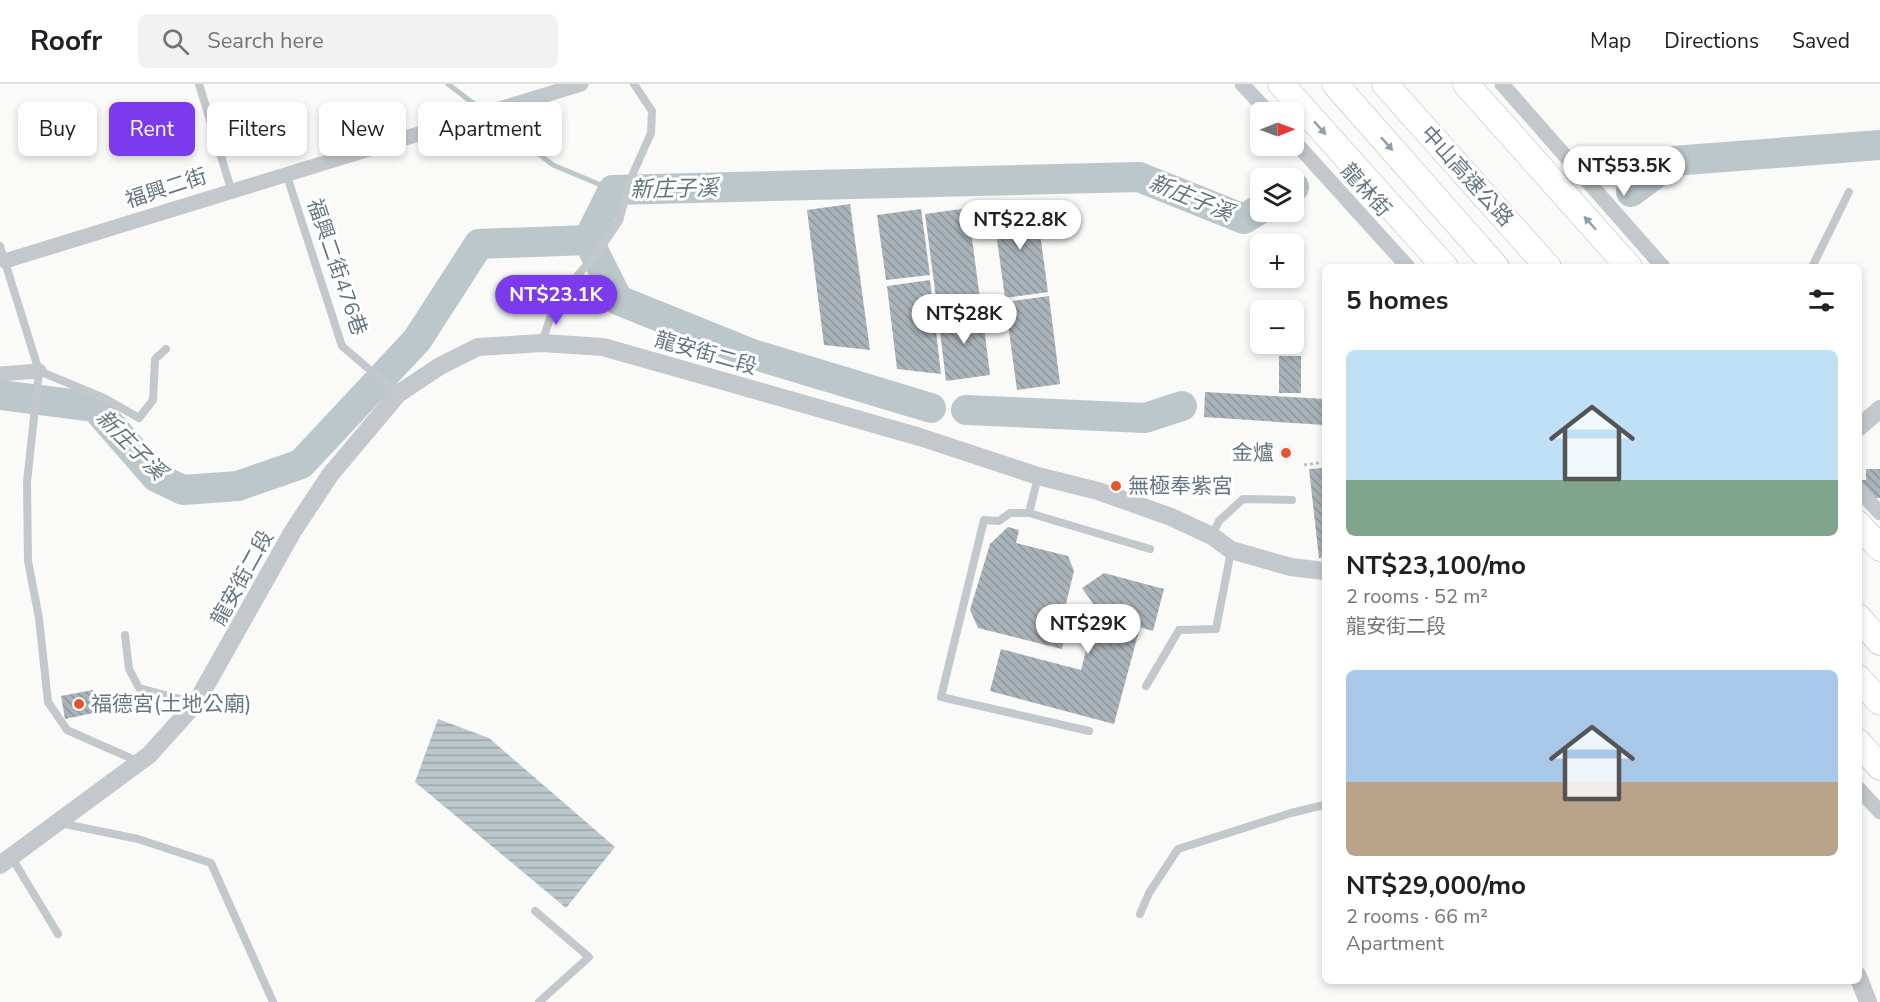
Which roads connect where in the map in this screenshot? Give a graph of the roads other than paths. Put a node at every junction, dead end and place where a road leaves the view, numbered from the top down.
1 (199, 84) edge
2 (581, 84) edge
3 (634, 84) edge
4 (1242, 84) edge
5 (1281, 84) edge
6 (1335, 84) edge
7 (1385, 84) edge
8 (1466, 84) edge
9 (1503, 84) edge
10 (1259, 102) edge
11 (1304, 153) edge
12 (286, 173) junction
13 (231, 189) junction
14 (1849, 192) dead end
15 (2, 254) edge
16 (1405, 264) edge
17 (1442, 264) edge
18 (1493, 264) edge
19 (1545, 264) edge
20 (1626, 264) edge
21 (1660, 264) edge
22 (1813, 264) edge
23 (542, 343) junction
24 (166, 349) dead end
25 (39, 372) junction
26 (0, 374) edge
27 (394, 391) junction
28 (1880, 409) edge
29 (1862, 425) edge
30 (1038, 476) junction
31 (1862, 493) edge
32 (1292, 500) dead end
33 (1029, 513) junction
34 (1880, 513) edge
35 (1862, 528) edge
36 (1212, 536) junction
37 (1880, 548) edge
38 (1150, 549) dead end
39 (1232, 550) junction
40 (1322, 571) edge
41 (1862, 622) edge
42 (125, 635) dead end
43 (1880, 642) edge
44 (1862, 682) edge
45 (1146, 686) dead end
46 (1880, 702) edge
47 (196, 703) junction
48 (1089, 731) dead end
49 (1862, 747) edge
50 (139, 762) junction
51 (1880, 767) edge
52 (1862, 792) edge
53 (1322, 805) edge
54 (1880, 812) edge
55 (59, 822) junction
56 (5, 861) edge
57 (535, 911) dead end
58 (1140, 914) dead end
59 (58, 934) dead end
60 (1861, 984) edge
61 (273, 1002) edge
62 (539, 1002) edge
63 (1868, 1002) edge

1 - 13 lane
2 - 12 street, 福興二街
3 - 23 lane
4 - 10 street
5 -> 17 highway
6 -> 18 highway, 中山高速公路
7 - 19 highway, 中山高速公路
20 -> 8 highway
9 - 21 street
11 - 16 street, 龍林街
12 - 13 street, 福興二街
12 - 27 lane, 福興二街476巷
13 - 15 street, 福興二街
14 - 22 lane
15 - 25 lane
23 - 27 street, 龍安街二段
23 - 30 street, 龍安街二段
24 - 25 lane
25 - 26 street
25 - 50 lane
27 - 47 street, 龍安街二段
28 - 29 street
30 - 33 lane
30 - 36 street, 龍安街二段
31 - 34 street
32 - 36 lane
33 - 38 lane
33 - 48 lane
35 - 37 highway
36 - 39 street, 龍安街二段
39 - 40 street, 龍安街二段
39 - 45 lane
41 - 43 highway
42 - 47 lane
44 - 46 highway
47 - 50 street, 龍安街二段
49 - 51 highway
50 - 55 street, 龍安街二段
52 - 54 street
53 - 58 lane
55 - 56 street, 龍安街二段
55 - 61 lane
56 - 59 lane
57 - 62 lane
60 - 63 street

